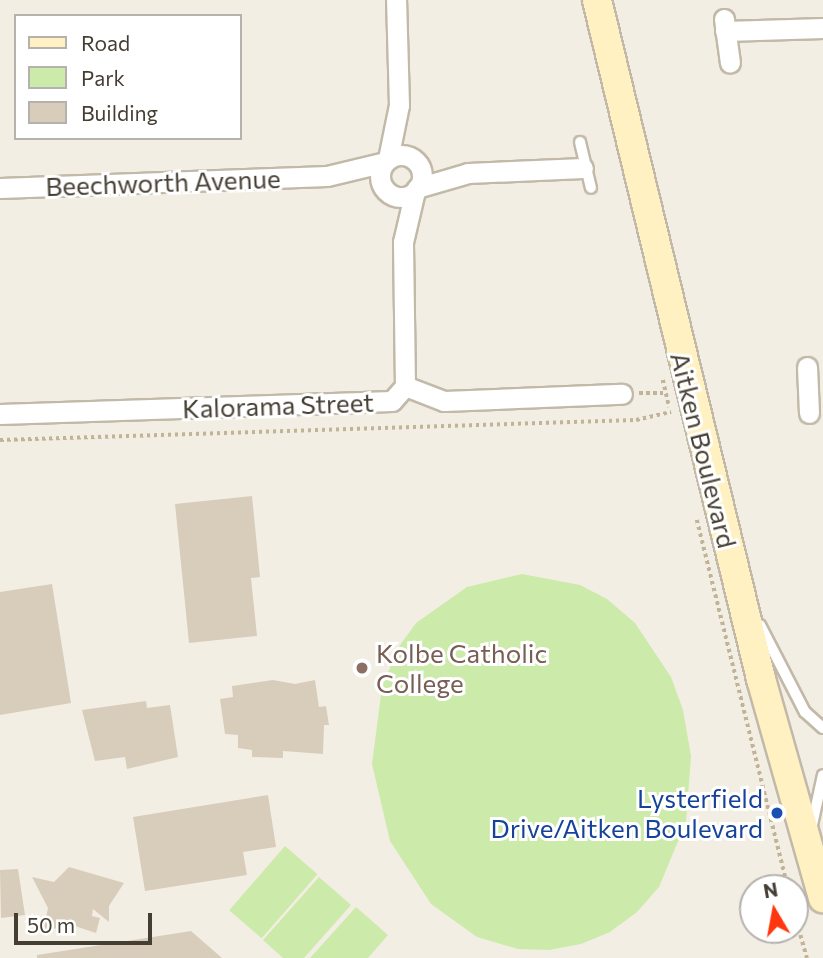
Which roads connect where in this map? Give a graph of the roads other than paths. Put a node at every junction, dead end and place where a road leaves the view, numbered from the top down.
1 (396, 0) edge
2 (597, 0) edge
3 (823, 28) edge
4 (730, 63) dead end
5 (399, 105) junction
6 (580, 142) dead end
7 (387, 161) junction
8 (416, 162) junction
9 (583, 168) junction
10 (468, 173) junction
11 (327, 176) junction
12 (0, 187) edge
13 (384, 188) junction
14 (591, 188) dead end
15 (416, 189) junction
16 (403, 242) junction
17 (807, 367) dead end
18 (405, 386) junction
19 (815, 389) edge
20 (622, 394) road end
21 (809, 412) dead end
22 (0, 414) edge
23 (737, 582) junction
24 (823, 728) edge
25 (823, 775) edge
26 (810, 850) junction
27 (823, 898) edge

1 - 5 street
2 - 23 main road, Aitken Boulevard
3 - 4 street
5 - 7 street
5 - 8 street
6 - 9 lane
7 - 8 street
7 - 11 street, Beechworth Avenue
7 - 13 street
8 - 10 street
8 - 15 street
9 - 10 street
9 - 14 lane
10 - 15 street
11 - 12 street, Beechworth Avenue
11 - 13 street, Beechworth Avenue
13 - 15 street
13 - 16 street, Kalorama Street
15 - 16 street, Kalorama Street
16 - 18 street, Kalorama Street
17 - 19 street
18 - 20 street
18 - 22 street, Kalorama Street
19 - 21 street
23 - 24 lane
23 - 26 main road, Aitken Boulevard
25 - 26 lane
26 - 27 main road, Aitken Boulevard

